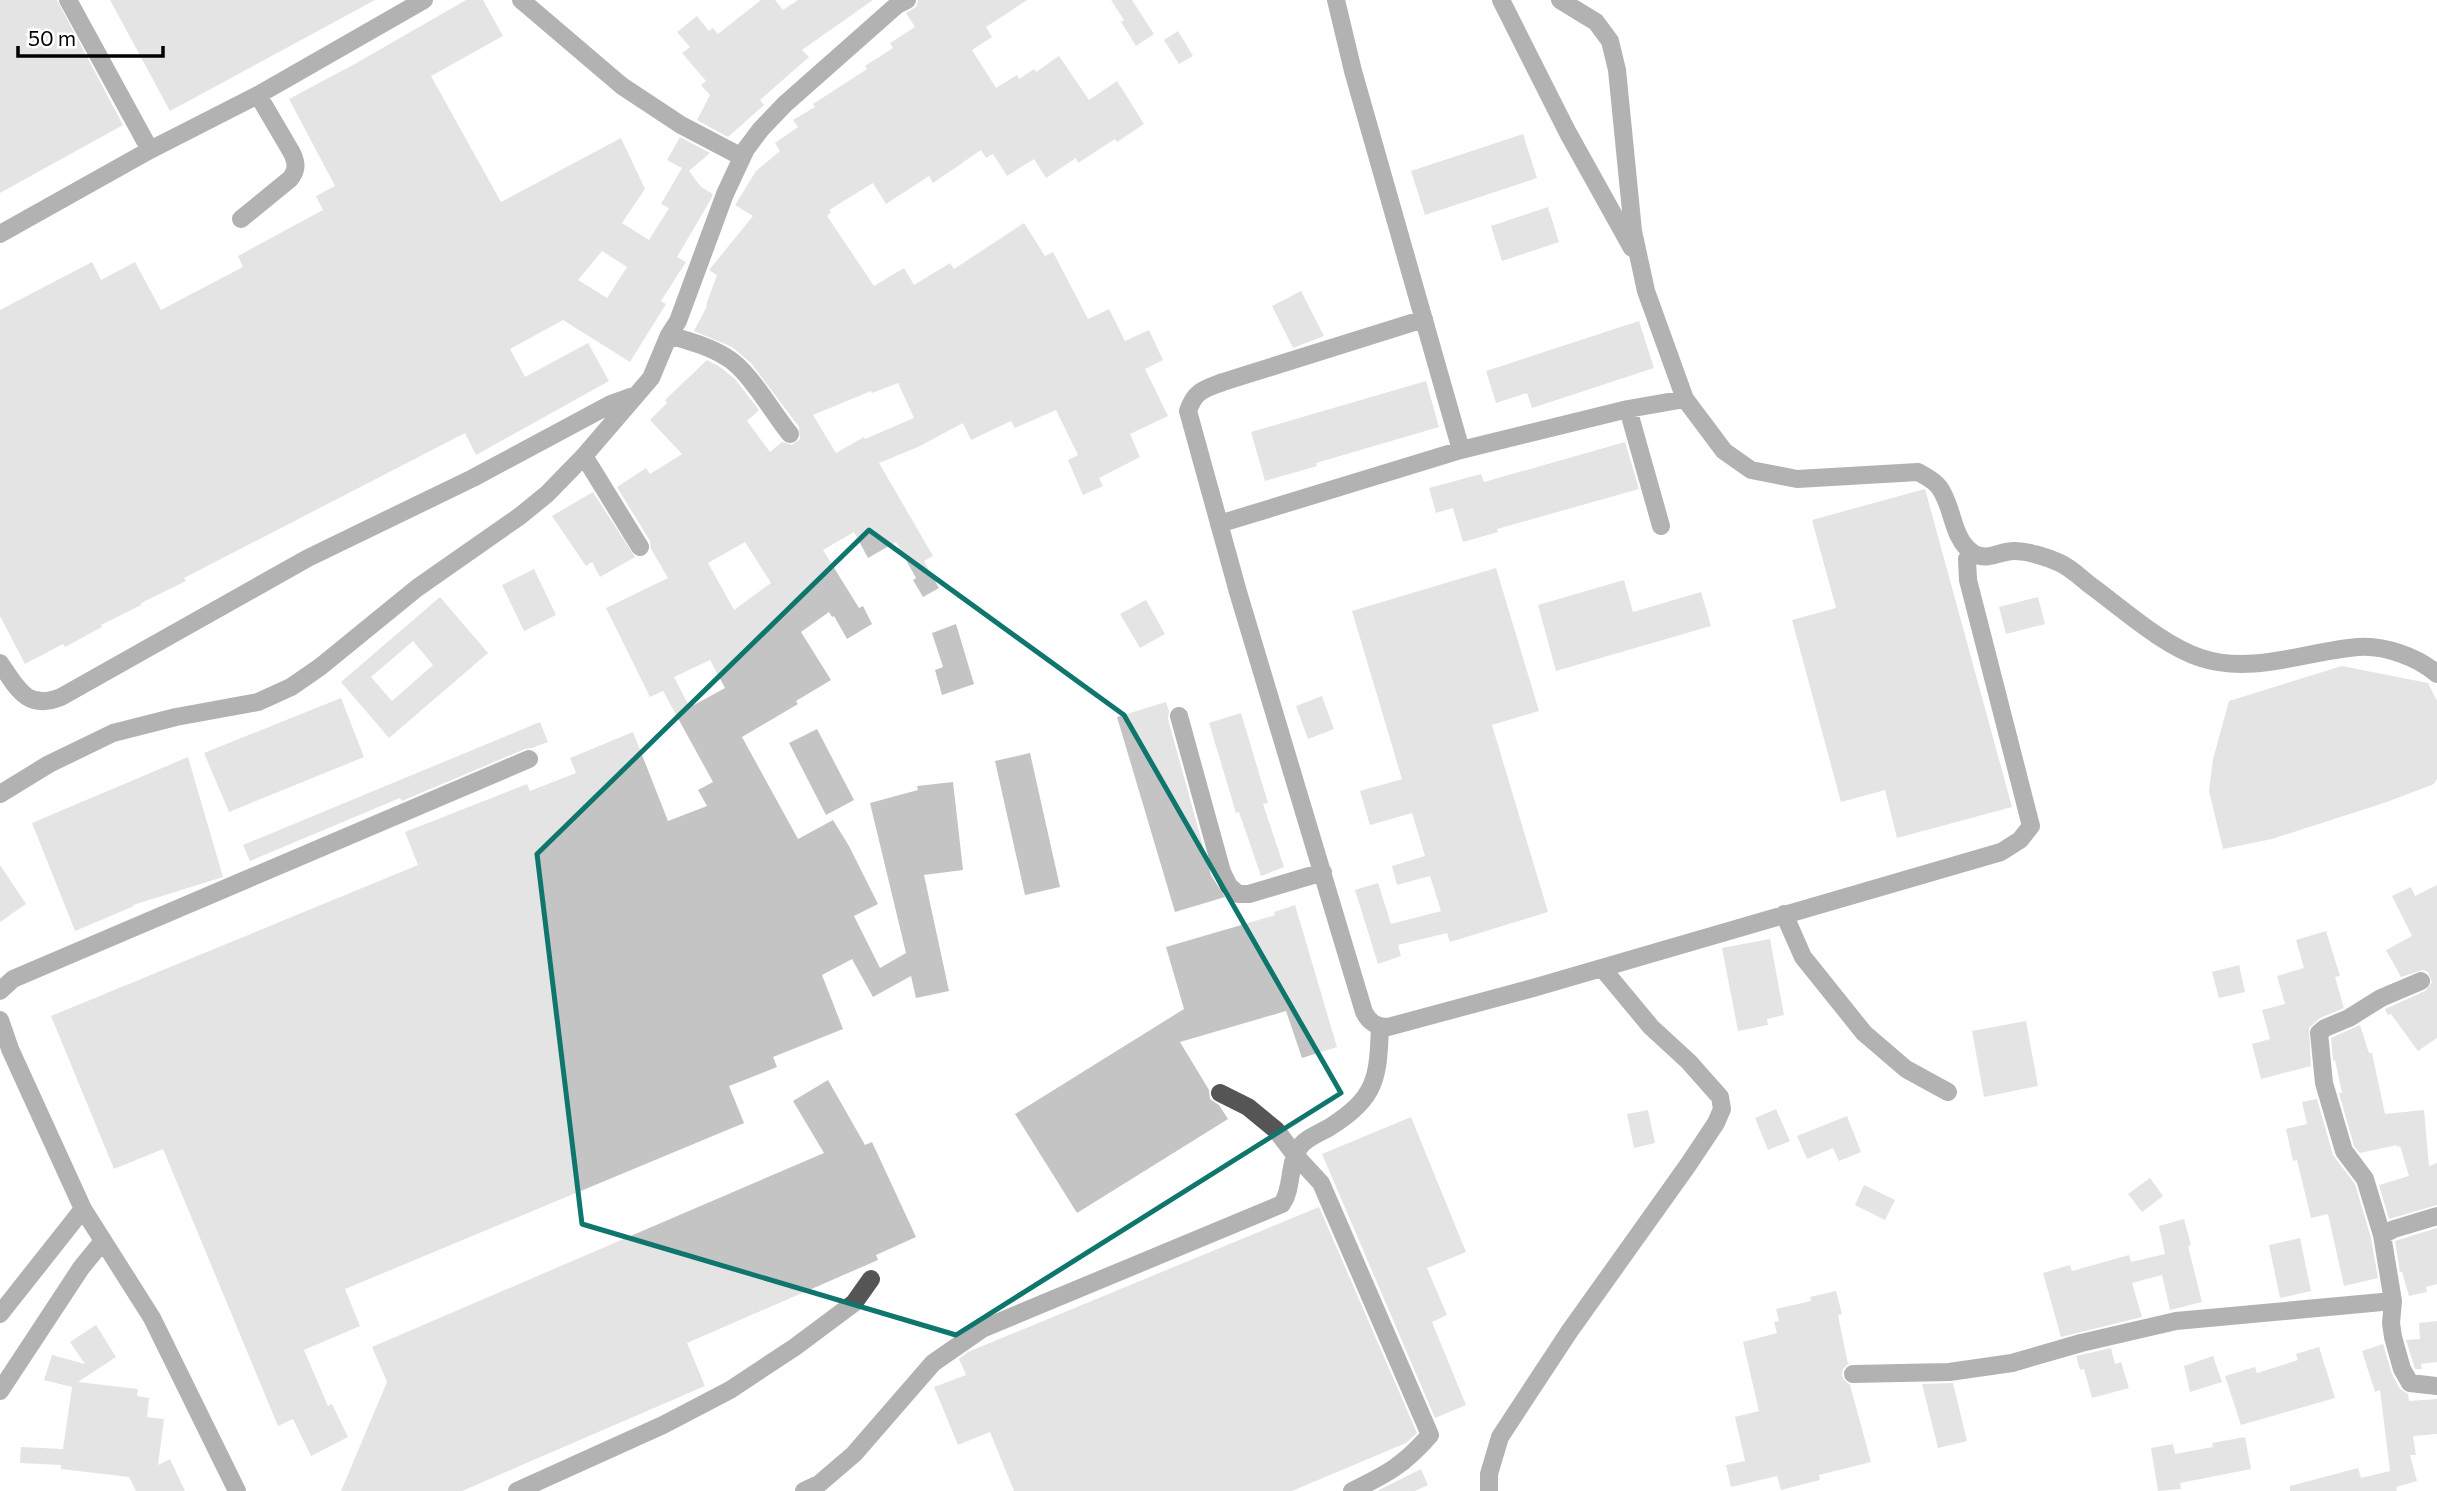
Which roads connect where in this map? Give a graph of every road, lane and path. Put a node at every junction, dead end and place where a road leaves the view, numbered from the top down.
1 (68, 0) edge
2 (424, 0) edge
3 (521, 0) edge
4 (1336, 0) edge
5 (1560, 0) edge
6 (899, 2) edge
7 (1507, 4) edge
8 (258, 95) junction
9 (150, 150) junction
10 (742, 157) junction
11 (241, 219) dead end
12 (0, 234) edge
13 (1641, 263) junction
14 (1424, 319) junction
15 (669, 335) junction
16 (639, 393) junction
17 (1685, 399) junction
18 (1629, 410) junction
19 (790, 434) dead end
20 (1461, 450) junction
21 (584, 456) junction
22 (1219, 524) junction
23 (1661, 526) dead end
24 (640, 547) dead end
25 (1971, 552) junction
26 (0, 663) edge
27 (2437, 674) edge
28 (1179, 716) dead end
29 (529, 759) dead end
30 (0, 794) edge
31 (1323, 872) junction
32 (1784, 914) junction
33 (1602, 968) junction
34 (2421, 981) dead end
35 (0, 991) edge
36 (0, 1020) edge
37 (1380, 1027) junction
38 (1948, 1092) dead end
39 (1220, 1093) dead end
40 (1295, 1155) junction
41 (83, 1209) junction
42 (2437, 1216) edge
43 (2382, 1235) junction
44 (103, 1241) junction
45 (871, 1279) dead end
46 (2393, 1301) junction
47 (0, 1314) edge
48 (1853, 1374) dead end
49 (2437, 1386) edge
50 (0, 1391) edge
51 (237, 1491) edge
52 (517, 1491) edge
53 (804, 1491) edge
54 (1352, 1491) edge
55 (1489, 1491) edge

1 - 9 street
2 - 8 street
3 - 10 street
4 - 14 street
5 - 13 street
6 - 10 street
7 - 13 street
8 - 9 street
8 - 11 street
9 - 12 street
10 - 15 street
13 - 17 street
14 - 20 street
14 - 22 street
15 - 16 street
15 - 19 street
16 - 21 street
16 - 26 street
17 - 18 street
17 - 25 street
18 - 20 street
18 - 23 street
20 - 22 street
21 - 24 street
21 - 30 street
22 - 31 street
25 - 27 street
25 - 32 street
28 - 31 street
29 - 35 street
31 - 37 street
32 - 33 street
32 - 38 street
33 - 37 street
33 - 55 street
34 - 43 street
36 - 41 street
37 - 40 street
39 - 40 street
40 - 53 street
40 - 54 street
41 - 44 street
41 - 47 street
42 - 43 street
43 - 46 street
44 - 50 street
44 - 51 street
45 - 52 street
46 - 48 street
46 - 49 street

